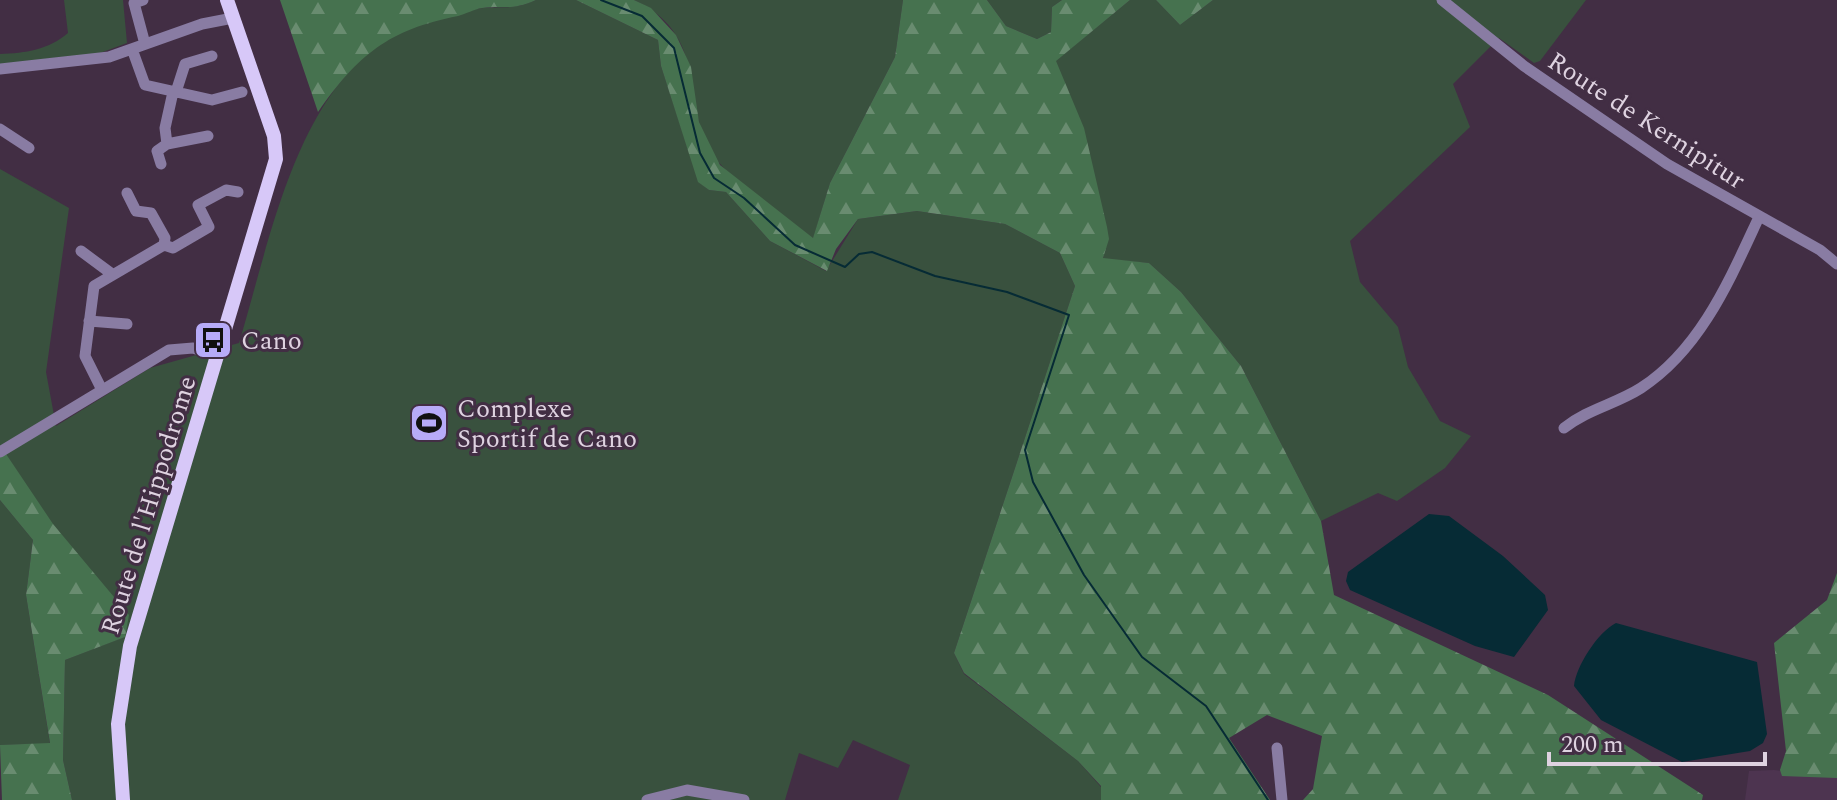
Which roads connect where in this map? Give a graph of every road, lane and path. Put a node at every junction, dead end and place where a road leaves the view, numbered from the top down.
1 (143, 0) edge
2 (227, 0) edge
3 (1442, 0) edge
4 (233, 18) junction
5 (145, 44) junction
6 (132, 49) junction
7 (212, 56) dead end
8 (0, 69) edge
9 (174, 92) junction
10 (242, 92) dead end
11 (0, 129) edge
12 (208, 136) dead end
13 (167, 144) junction
14 (29, 148) dead end
15 (161, 164) dead end
16 (238, 192) dead end
17 (127, 193) dead end
18 (1759, 217) junction
19 (164, 245) junction
20 (81, 251) dead end
21 (1837, 264) edge
22 (112, 274) junction
23 (89, 321) junction
24 (127, 324) dead end
25 (218, 356) junction
26 (102, 390) junction
27 (1564, 428) dead end
28 (0, 452) edge
29 (1277, 748) dead end
30 (123, 800) edge
31 (647, 800) edge
32 (744, 800) edge
33 (1282, 800) edge

1 - 5 street
2 - 4 main road, Route de l'Hippodrome
3 - 18 street, Route de Kernipitur
4 - 5 street
4 - 25 main road, Route de l'Hippodrome
5 - 6 street
6 - 8 street
6 - 9 street
7 - 9 street
9 - 10 street
9 - 13 street
11 - 14 street
12 - 13 street
13 - 15 street
16 - 19 street
17 - 19 street
18 - 21 street, Route de Kernipitur
18 - 27 street
19 - 22 street
20 - 22 street
22 - 23 street
23 - 24 street
23 - 26 street
25 - 26 street
25 - 30 main road, Route de l'Hippodrome
26 - 28 street
29 - 33 street
31 - 32 street

